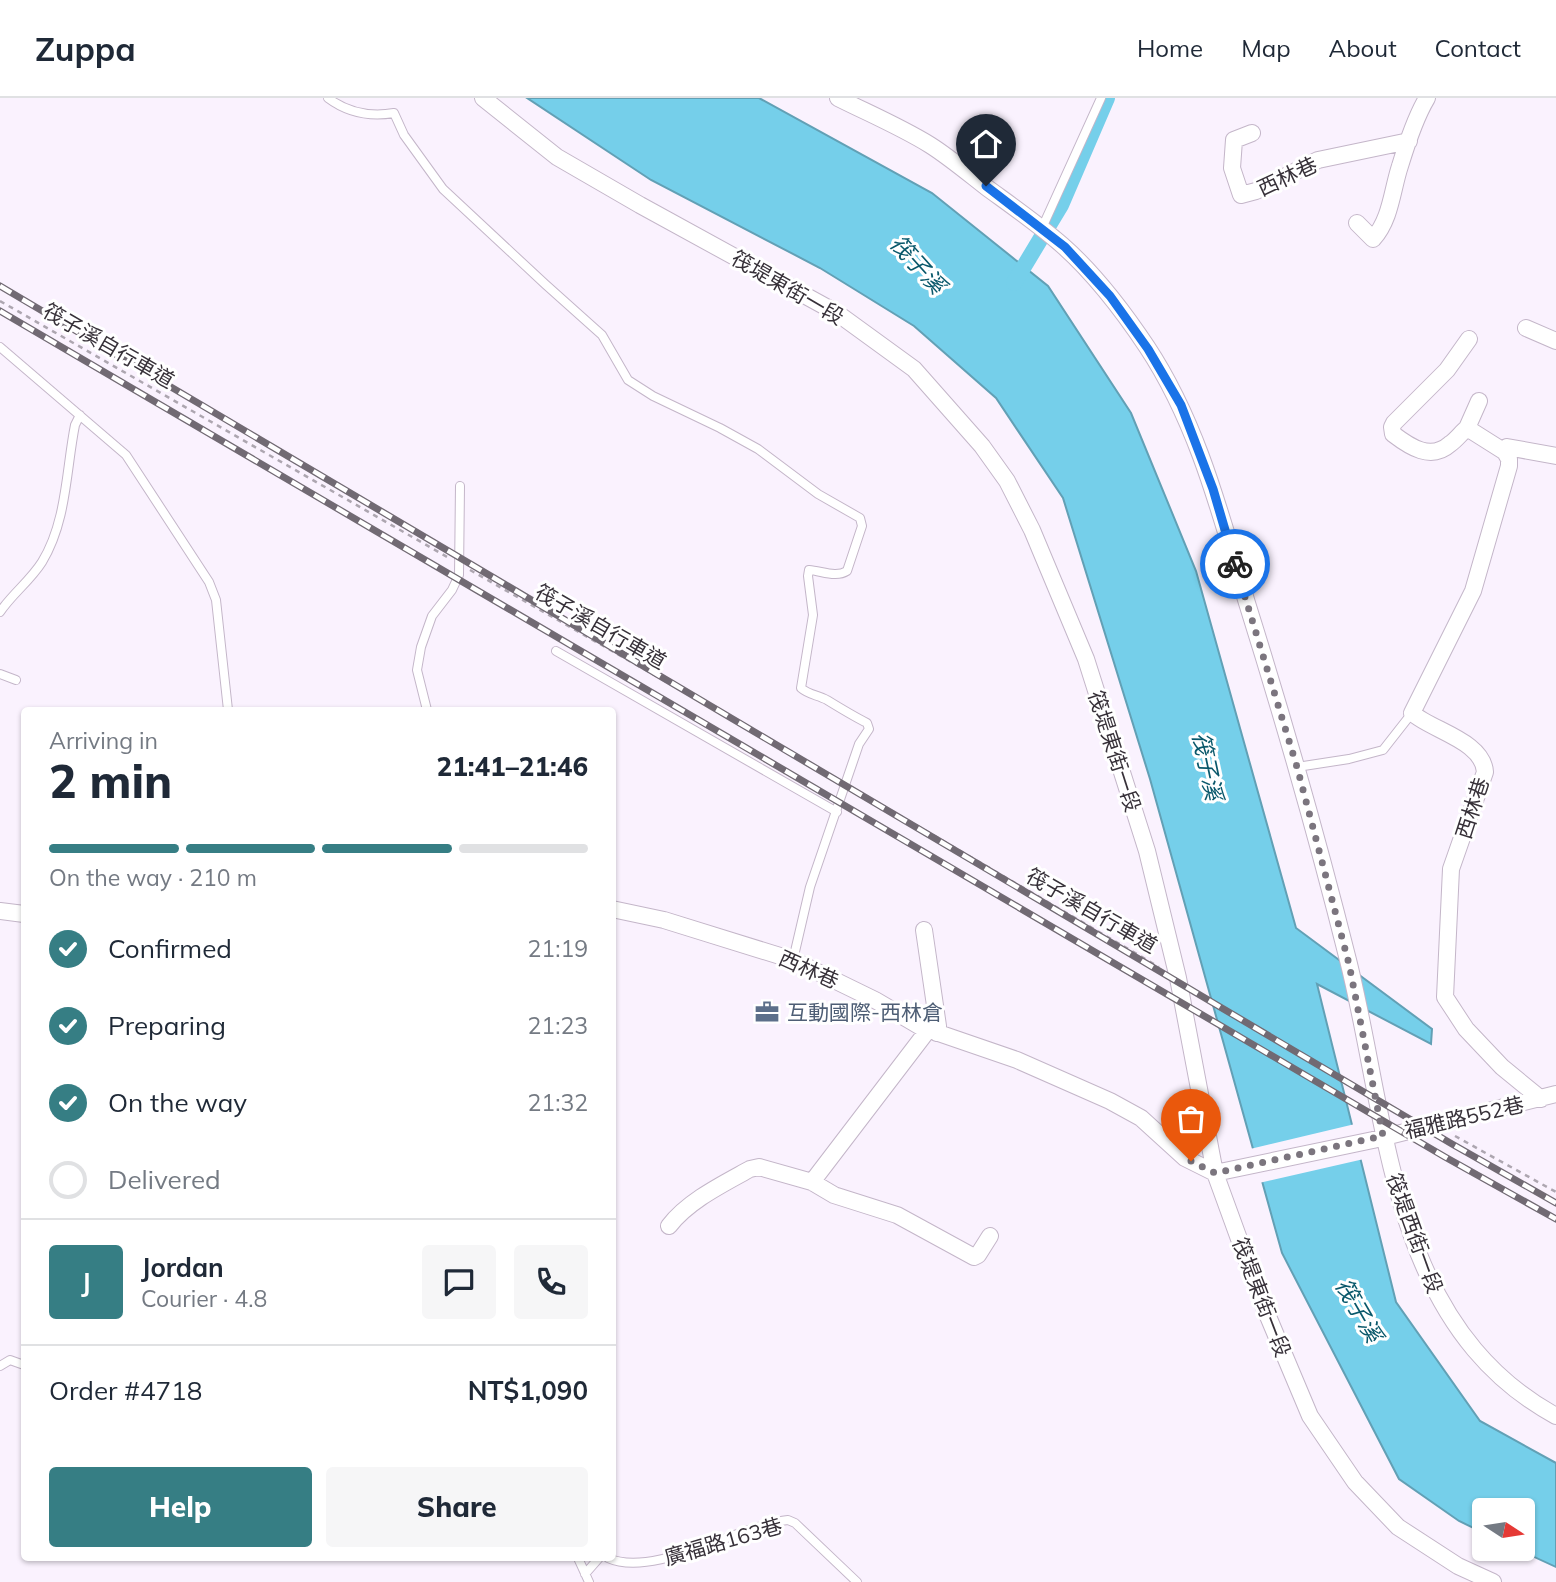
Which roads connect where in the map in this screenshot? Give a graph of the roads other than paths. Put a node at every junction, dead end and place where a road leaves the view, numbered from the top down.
1 (328, 98) edge
2 (483, 98) edge
3 (838, 98) edge
4 (1101, 98) edge
5 (1427, 98) edge
6 (863, 104) edge
7 (1252, 133) dead end
8 (1409, 141) junction
9 (1357, 223) dead end
10 (1042, 229) junction
11 (1526, 328) dead end
12 (1469, 339) dead end
13 (1556, 341) edge
14 (0, 346) edge
15 (1479, 401) dead end
16 (80, 415) junction
17 (1467, 428) junction
18 (1506, 452) junction
19 (1556, 456) edge
20 (460, 486) dead end
21 (0, 611) edge
22 (556, 651) dead end
23 (0, 674) edge
24 (16, 680) dead end
25 (228, 707) edge
26 (426, 707) edge
27 (1412, 713) junction
28 (1297, 767) junction
29 (837, 811) junction
30 (616, 910) edge
31 (0, 911) edge
32 (21, 914) edge
33 (924, 930) dead end
34 (793, 960) junction
35 (932, 1032) junction
36 (1549, 1096) edge
37 (1378, 1138) junction
38 (1222, 1172) junction
39 (812, 1182) junction
40 (669, 1226) dead end
41 (989, 1237) dead end
42 (21, 1364) edge
43 (0, 1366) edge
44 (1556, 1416) edge
45 (579, 1561) edge
46 (597, 1561) edge
47 (616, 1561) edge
48 (587, 1578) edge
49 (857, 1582) edge
50 (1493, 1582) edge

1 - 29 lane
2 - 38 street, 筏堤東街一段
3 - 6 street, 筏堤西街一段
4 - 10 lane
5 - 8 street
6 - 10 street, 筏堤西街一段
7 - 8 street, 西林巷
8 - 9 street
10 - 28 street, 筏堤西街一段
11 - 13 street
12 - 17 street
14 - 16 lane
15 - 17 street
16 - 21 lane
16 - 25 lane
17 - 18 street
18 - 19 street
18 - 27 street
20 - 26 lane
22 - 29 lane
23 - 24 lane
27 - 28 lane
27 - 36 street, 西林巷
28 - 37 street, 筏堤西街一段
29 - 34 lane
30 - 34 street, 西林巷
31 - 32 street
33 - 35 street
34 - 35 street, 西林巷
35 - 38 street, 西林巷
35 - 39 street
36 - 37 street, 福雅路552巷
37 - 38 street, 福雅路552巷
37 - 44 street, 筏堤西街一段
38 - 50 street, 筏堤東街一段
39 - 40 street
39 - 41 street
42 - 43 lane
45 - 48 lane
46 - 48 lane
47 - 49 lane, 廣福路163巷

